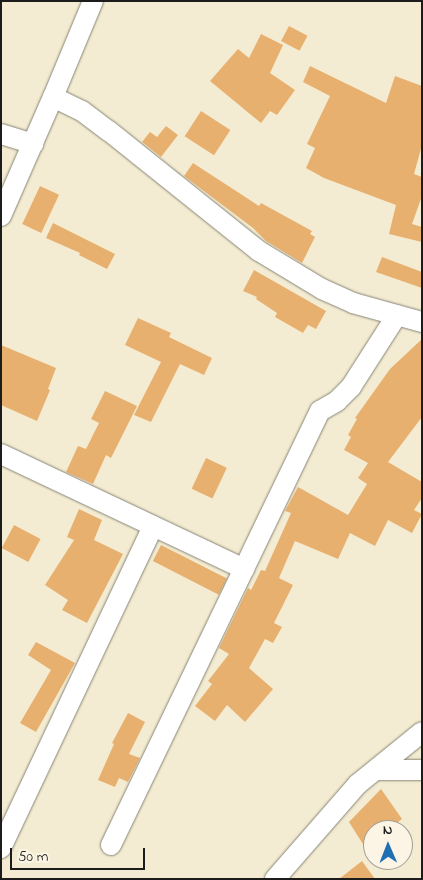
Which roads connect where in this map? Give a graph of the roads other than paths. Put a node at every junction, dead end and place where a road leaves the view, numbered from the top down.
1 (93, 1) edge
2 (53, 97) junction
3 (1, 134) edge
4 (34, 144) junction
5 (1, 216) edge
6 (397, 315) junction
7 (422, 322) edge
8 (1, 454) edge
9 (153, 526) junction
10 (244, 569) junction
11 (422, 732) edge
12 (377, 770) junction
13 (422, 770) edge
14 (9, 814) edge
15 (111, 845) dead end
16 (1, 848) edge
17 (277, 878) edge

1 - 2 street
2 - 4 street
2 - 6 street
3 - 4 street
4 - 5 street
6 - 7 street
6 - 10 street
8 - 9 street
9 - 10 street
9 - 14 street
10 - 15 street
11 - 12 street
12 - 13 street
12 - 17 street
14 - 16 street

